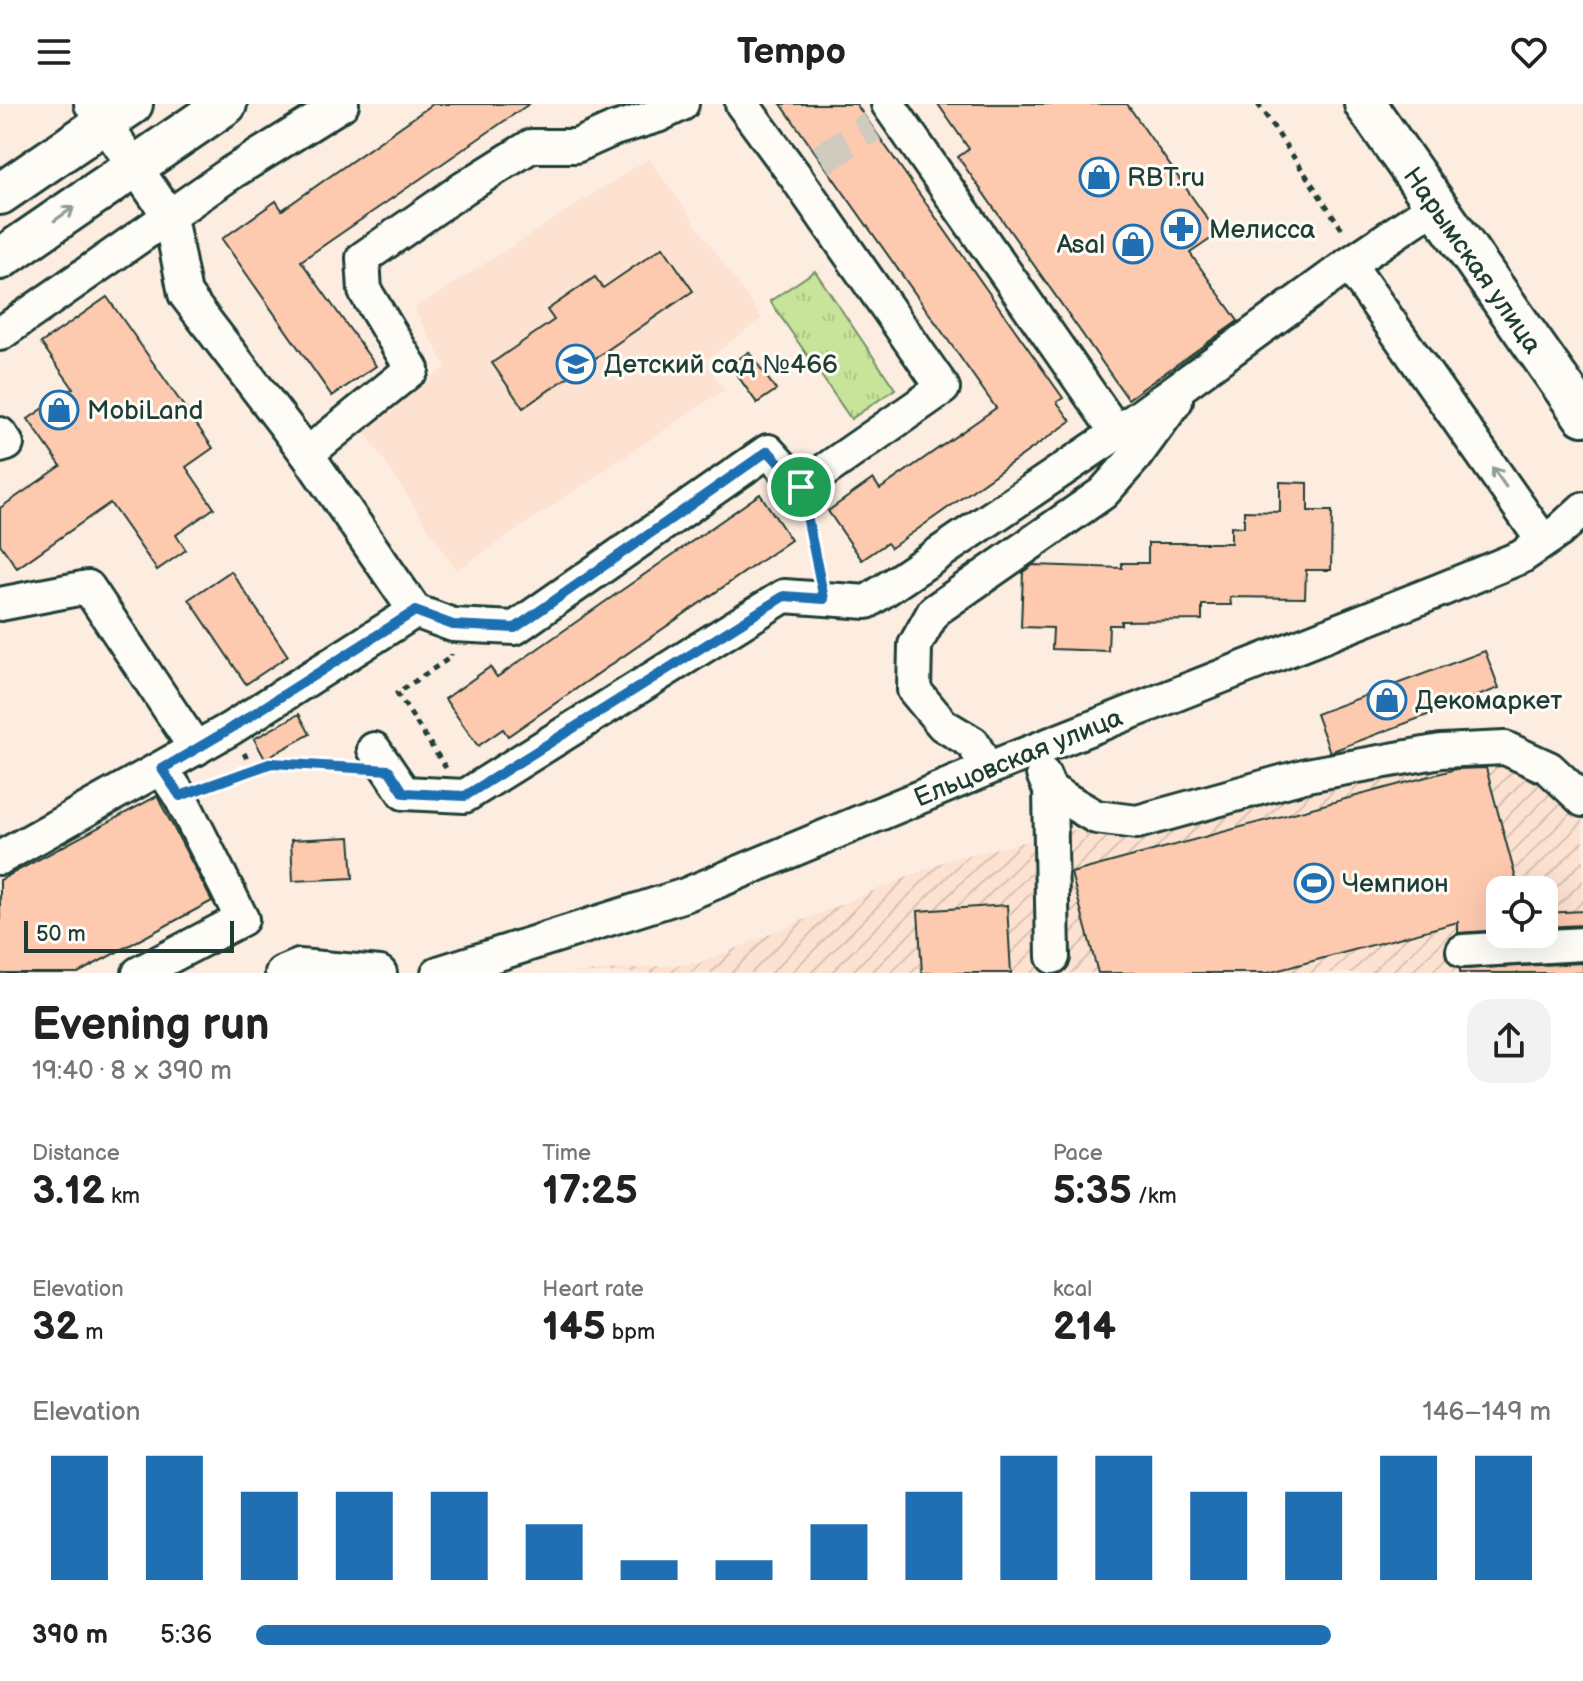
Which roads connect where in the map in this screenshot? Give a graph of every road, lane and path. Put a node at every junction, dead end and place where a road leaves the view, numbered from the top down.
1 (226, 104) edge
2 (342, 104) edge
3 (682, 104) edge
4 (742, 104) edge
5 (1365, 104) edge
6 (109, 110) edge
7 (884, 114) edge
8 (134, 166) junction
9 (0, 194) edge
10 (1435, 206) junction
11 (170, 217) junction
12 (0, 259) edge
13 (1349, 264) junction
14 (0, 334) edge
15 (1192, 379) junction
16 (1583, 415) edge
17 (1117, 433) junction
18 (0, 434) edge
19 (0, 446) edge
20 (307, 454) junction
21 (801, 487) junction
22 (1583, 509) edge
23 (1543, 541) junction
24 (824, 599) junction
25 (0, 604) edge
26 (415, 611) junction
27 (453, 625) junction
28 (196, 749) junction
29 (1034, 751) junction
30 (1563, 757) dead end
31 (1528, 758) junction
32 (381, 760) joint
33 (162, 769) junction
34 (987, 769) junction
35 (1050, 790) junction
36 (180, 796) junction
37 (465, 796) junction
38 (1583, 800) edge
39 (0, 858) edge
40 (1583, 944) edge
41 (1463, 951) dead end
42 (1053, 957) dead end
43 (322, 970) edge
44 (139, 973) edge
45 (282, 973) edge
46 (380, 973) edge
47 (438, 973) edge

1 - 8 main road
2 - 11 street
3 - 20 street
4 - 21 street
5 - 10 main road, Нарымская улица
6 - 8 street
6 - 9 main road
7 - 17 street
8 - 11 street
12 -> 8 main road
10 - 13 street
10 - 16 main road, Нарымская улица
11 - 14 street
11 - 20 street
13 - 15 street
23 -> 13 street
15 - 17 street
15 - 34 street
17 - 24 street
18 - 19 street
20 - 26 street
21 - 24 path
21 - 27 street
22 - 23 street, Ельцовская улица
23 - 29 street, Ельцовская улица
24 - 37 street
25 - 28 street
26 - 27 street
26 - 28 street
27 - 37 path
28 - 33 street
29 - 34 street, Ельцовская улица
29 - 35 street
30 - 31 street
31 - 35 street
31 - 38 street
32 - 36 path
32 - 37 street
33 - 36 street
33 - 39 street
34 - 47 street, Ельцовская улица
35 - 42 street
36 - 44 street
40 - 41 street
43 - 45 street
43 - 46 street

